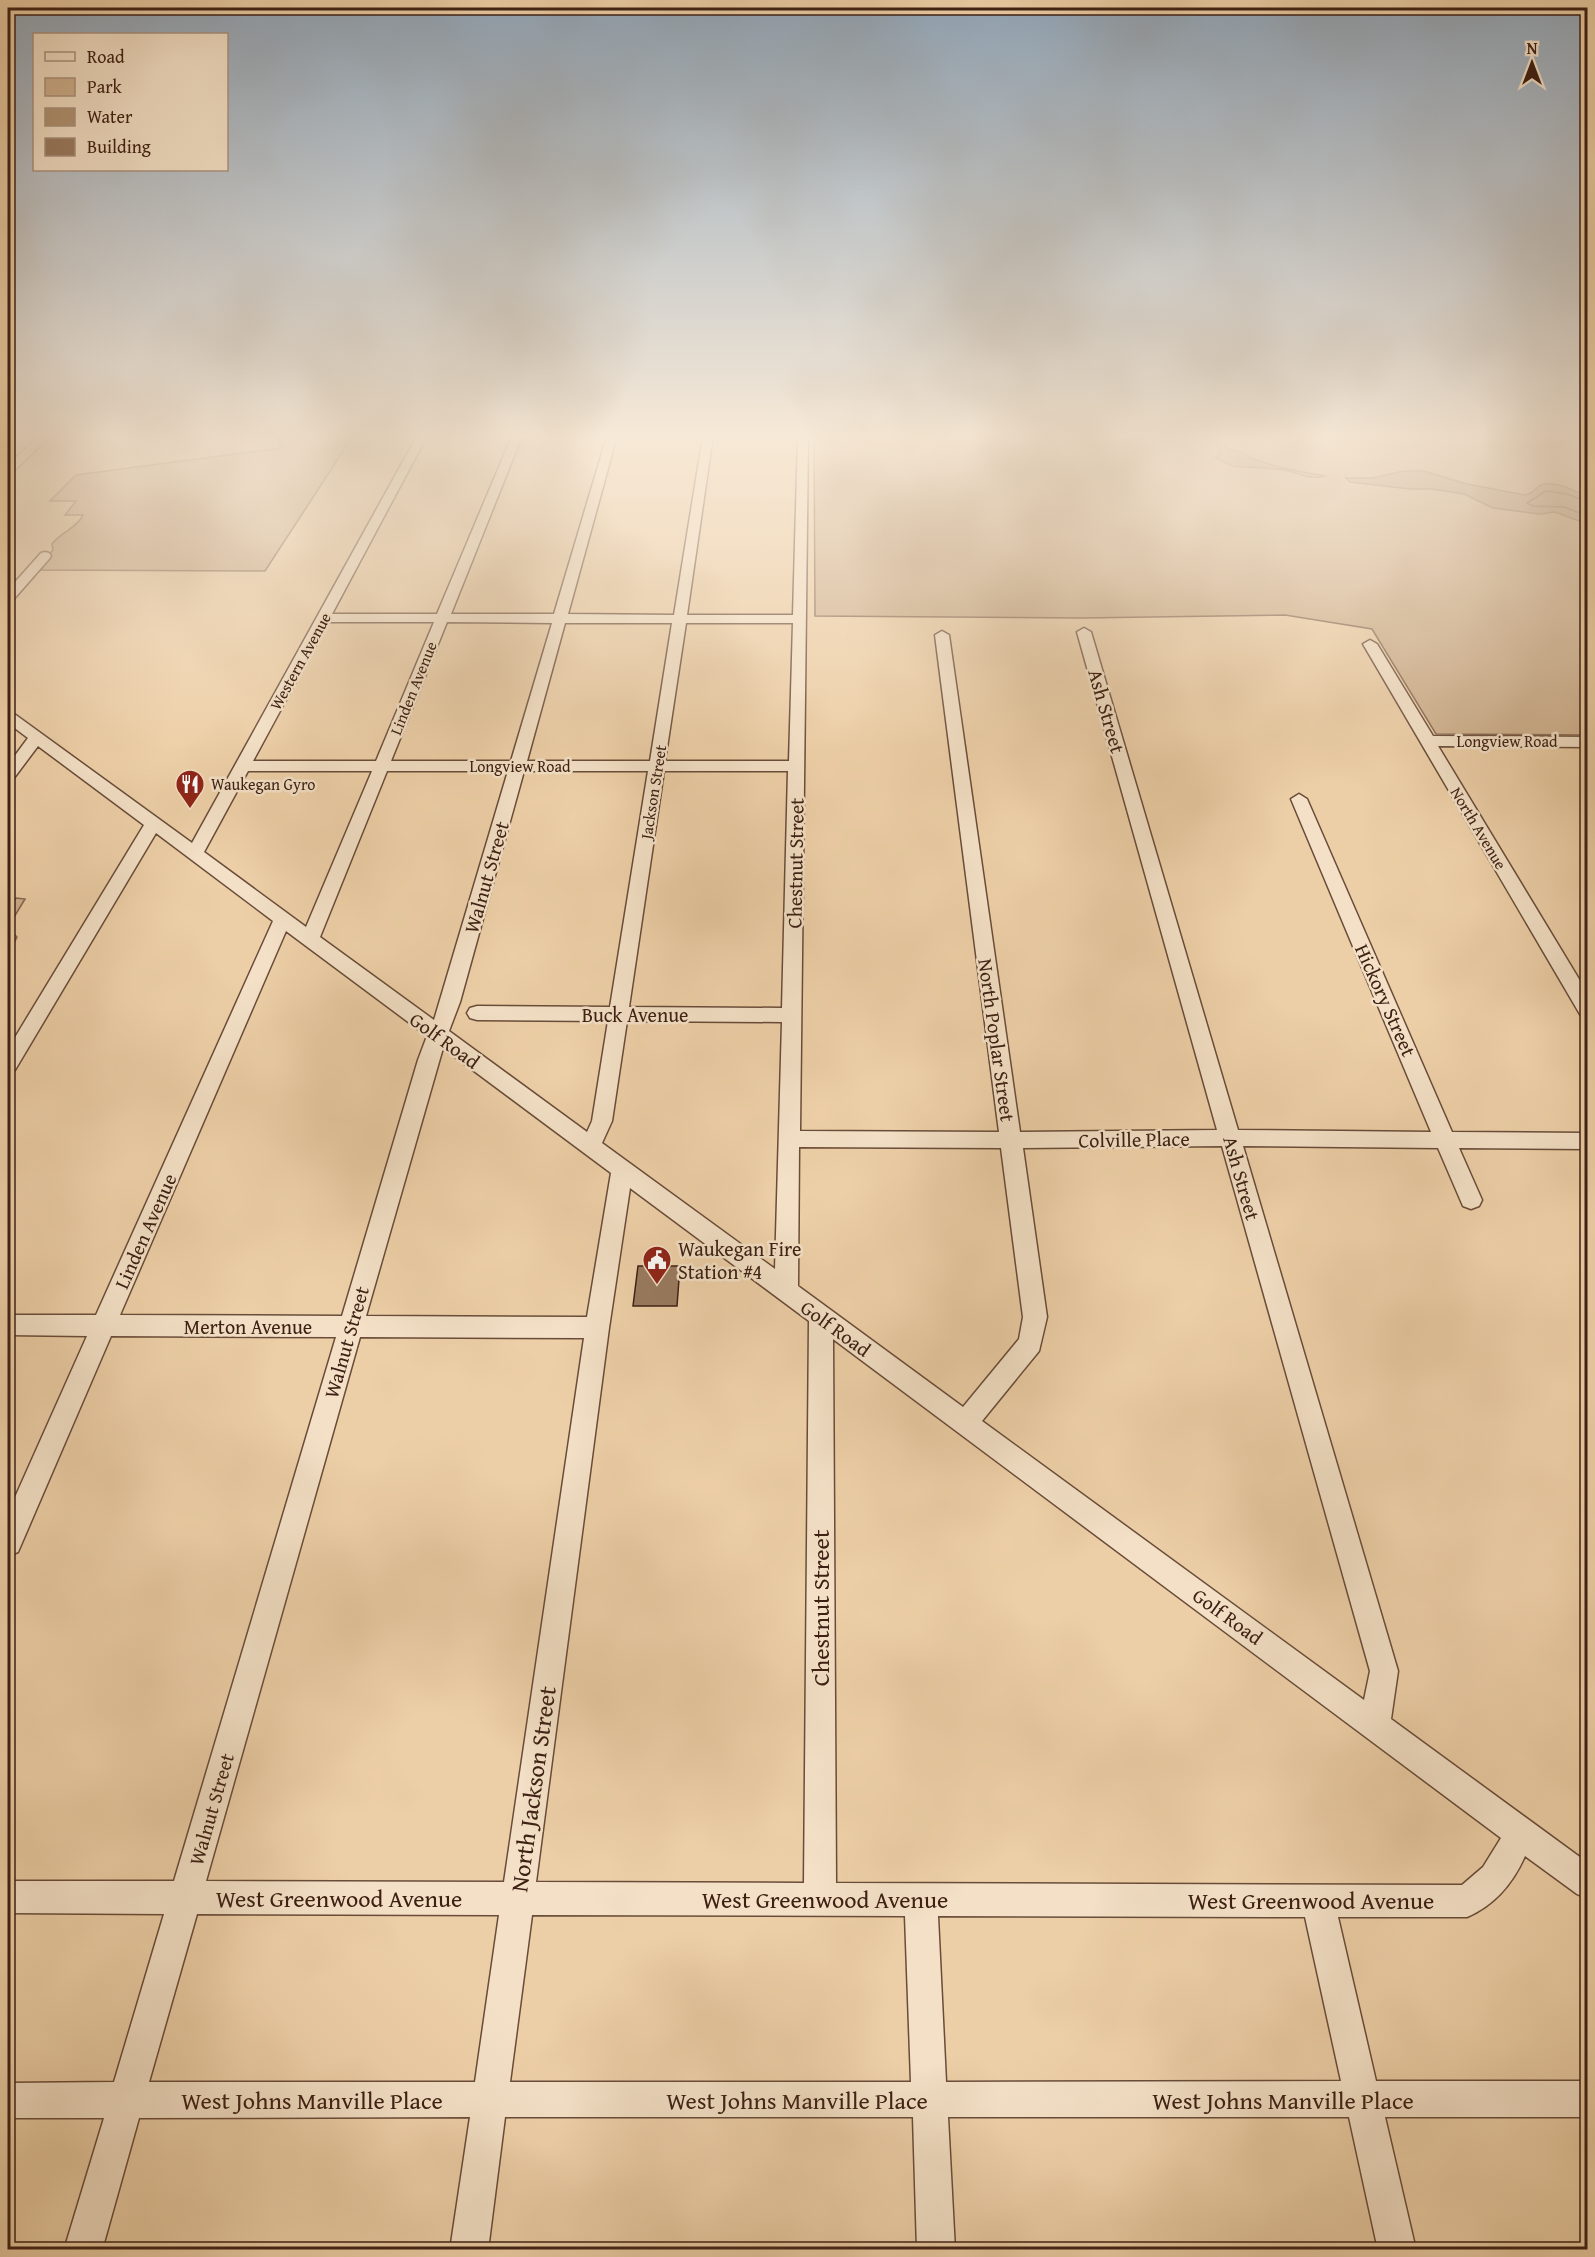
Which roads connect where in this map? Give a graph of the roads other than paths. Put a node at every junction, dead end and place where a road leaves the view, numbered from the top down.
1 (365, 541) edge
2 (474, 541) edge
3 (582, 541) edge
4 (692, 541) edge
5 (801, 541) edge
6 (45, 556) dead end
7 (8, 597) edge
8 (323, 618) junction
9 (442, 618) junction
10 (560, 618) junction
11 (680, 619) junction
12 (799, 619) junction
13 (1084, 632) dead end
14 (942, 635) dead end
15 (1370, 644) dead end
16 (8, 716) edge
17 (36, 738) junction
18 (1427, 741) junction
19 (1587, 742) edge
20 (242, 766) junction
21 (381, 766) junction
22 (518, 766) junction
23 (657, 766) junction
24 (797, 766) junction
25 (8, 775) edge
26 (1299, 799) dead end
27 (153, 824) junction
28 (194, 855) junction
29 (282, 920) junction
30 (309, 940) junction
31 (1587, 1011) edge
32 (477, 1013) dead end
33 (619, 1014) junction
34 (792, 1015) junction
35 (438, 1034) junction
36 (8, 1065) edge
37 (1231, 1138) junction
38 (789, 1139) junction
39 (1011, 1140) junction
40 (1447, 1140) junction
41 (1587, 1141) edge
42 (590, 1147) junction
43 (622, 1170) junction
44 (1471, 1200) dead end
45 (786, 1291) junction
46 (821, 1317) junction
47 (8, 1325) edge
48 (104, 1326) junction
49 (351, 1327) junction
50 (597, 1328) junction
51 (965, 1423) junction
52 (8, 1543) edge
53 (1375, 1725) junction
54 (1520, 1832) junction
55 (1587, 1883) edge
56 (8, 1897) edge
57 (186, 1898) junction
58 (518, 1898) junction
59 (820, 1899) junction
60 (921, 1900) junction
61 (1318, 1900) junction
62 (1587, 2099) edge
63 (8, 2100) edge
64 (127, 2100) junction
65 (490, 2100) junction
66 (929, 2100) junction
67 (1362, 2100) junction
68 (83, 2250) edge
69 (469, 2250) edge
70 (936, 2250) edge
71 (1397, 2250) edge

1 - 8 street, Western Avenue
2 - 9 street, Linden Avenue
3 - 10 street, Walnut Street
4 - 11 street, Jackson Street
5 - 12 street, Chestnut Street
6 - 7 street
8 - 9 street
8 - 20 street, Western Avenue
9 - 10 street
9 - 21 street, Linden Avenue
10 - 11 street
10 - 22 street, Walnut Street
11 - 12 street
11 - 23 street, Jackson Street
12 - 24 street, Chestnut Street
13 - 37 street, Ash Street
14 - 39 street, North Poplar Street
15 - 18 street, North Avenue
16 - 17 street, Golf Road
17 - 25 street
17 - 27 street, Golf Road
18 - 19 street, Longview Road
18 - 31 street, North Avenue
20 - 21 street, Longview Road
20 - 28 street, Western Avenue
21 - 22 street, Longview Road
21 - 30 street, Linden Avenue
22 - 23 street, Longview Road
22 - 35 street, Walnut Street
23 - 24 street, Longview Road
23 - 33 street, Jackson Street
24 - 34 street, Chestnut Street
26 - 40 street, Hickory Street
27 - 28 street, Golf Road
27 - 36 street
28 - 29 street, Golf Road
29 - 30 street, Golf Road
29 - 48 street, Linden Avenue
30 - 35 street, Golf Road
32 - 33 street, Buck Avenue
33 - 34 street, Buck Avenue
33 - 42 street, Jackson Street
34 - 38 street, Chestnut Street
35 - 42 street, Golf Road
35 - 49 street, Walnut Street
37 - 39 street, Colville Place
37 - 40 street, Colville Place
37 - 53 street, Ash Street
38 - 39 street, Colville Place
38 - 45 street, Chestnut Street
39 - 51 street, North Poplar Street
40 - 41 street, Colville Place
40 - 44 street, Hickory Street
42 - 43 street, Golf Road
43 - 45 street, Golf Road
43 - 50 street
45 - 46 street, Golf Road
46 - 51 street, Golf Road
46 - 59 street, Chestnut Street
47 - 48 street, Merton Avenue
48 - 49 street, Merton Avenue
48 - 52 street, Linden Avenue
49 - 50 street, Merton Avenue
49 - 57 street, Walnut Street
50 - 58 street, North Jackson Street
51 - 53 street, Golf Road
53 - 54 street, Golf Road
54 - 55 street
54 - 61 street, West Greenwood Avenue
56 - 57 street, West Greenwood Avenue
57 - 58 street, West Greenwood Avenue
57 - 64 street, Walnut Street
58 - 59 street, West Greenwood Avenue
58 - 65 street, North Jackson Street
59 - 60 street, West Greenwood Avenue
60 - 61 street, West Greenwood Avenue
60 - 66 street
61 - 67 street
62 - 67 street, West Johns Manville Place
63 - 64 street, West Johns Manville Place
64 - 65 street, West Johns Manville Place
64 - 68 street, Walnut Street
65 - 66 street, West Johns Manville Place
65 - 69 street, North Jackson Street
66 - 67 street, West Johns Manville Place
66 - 70 street
67 - 71 street

